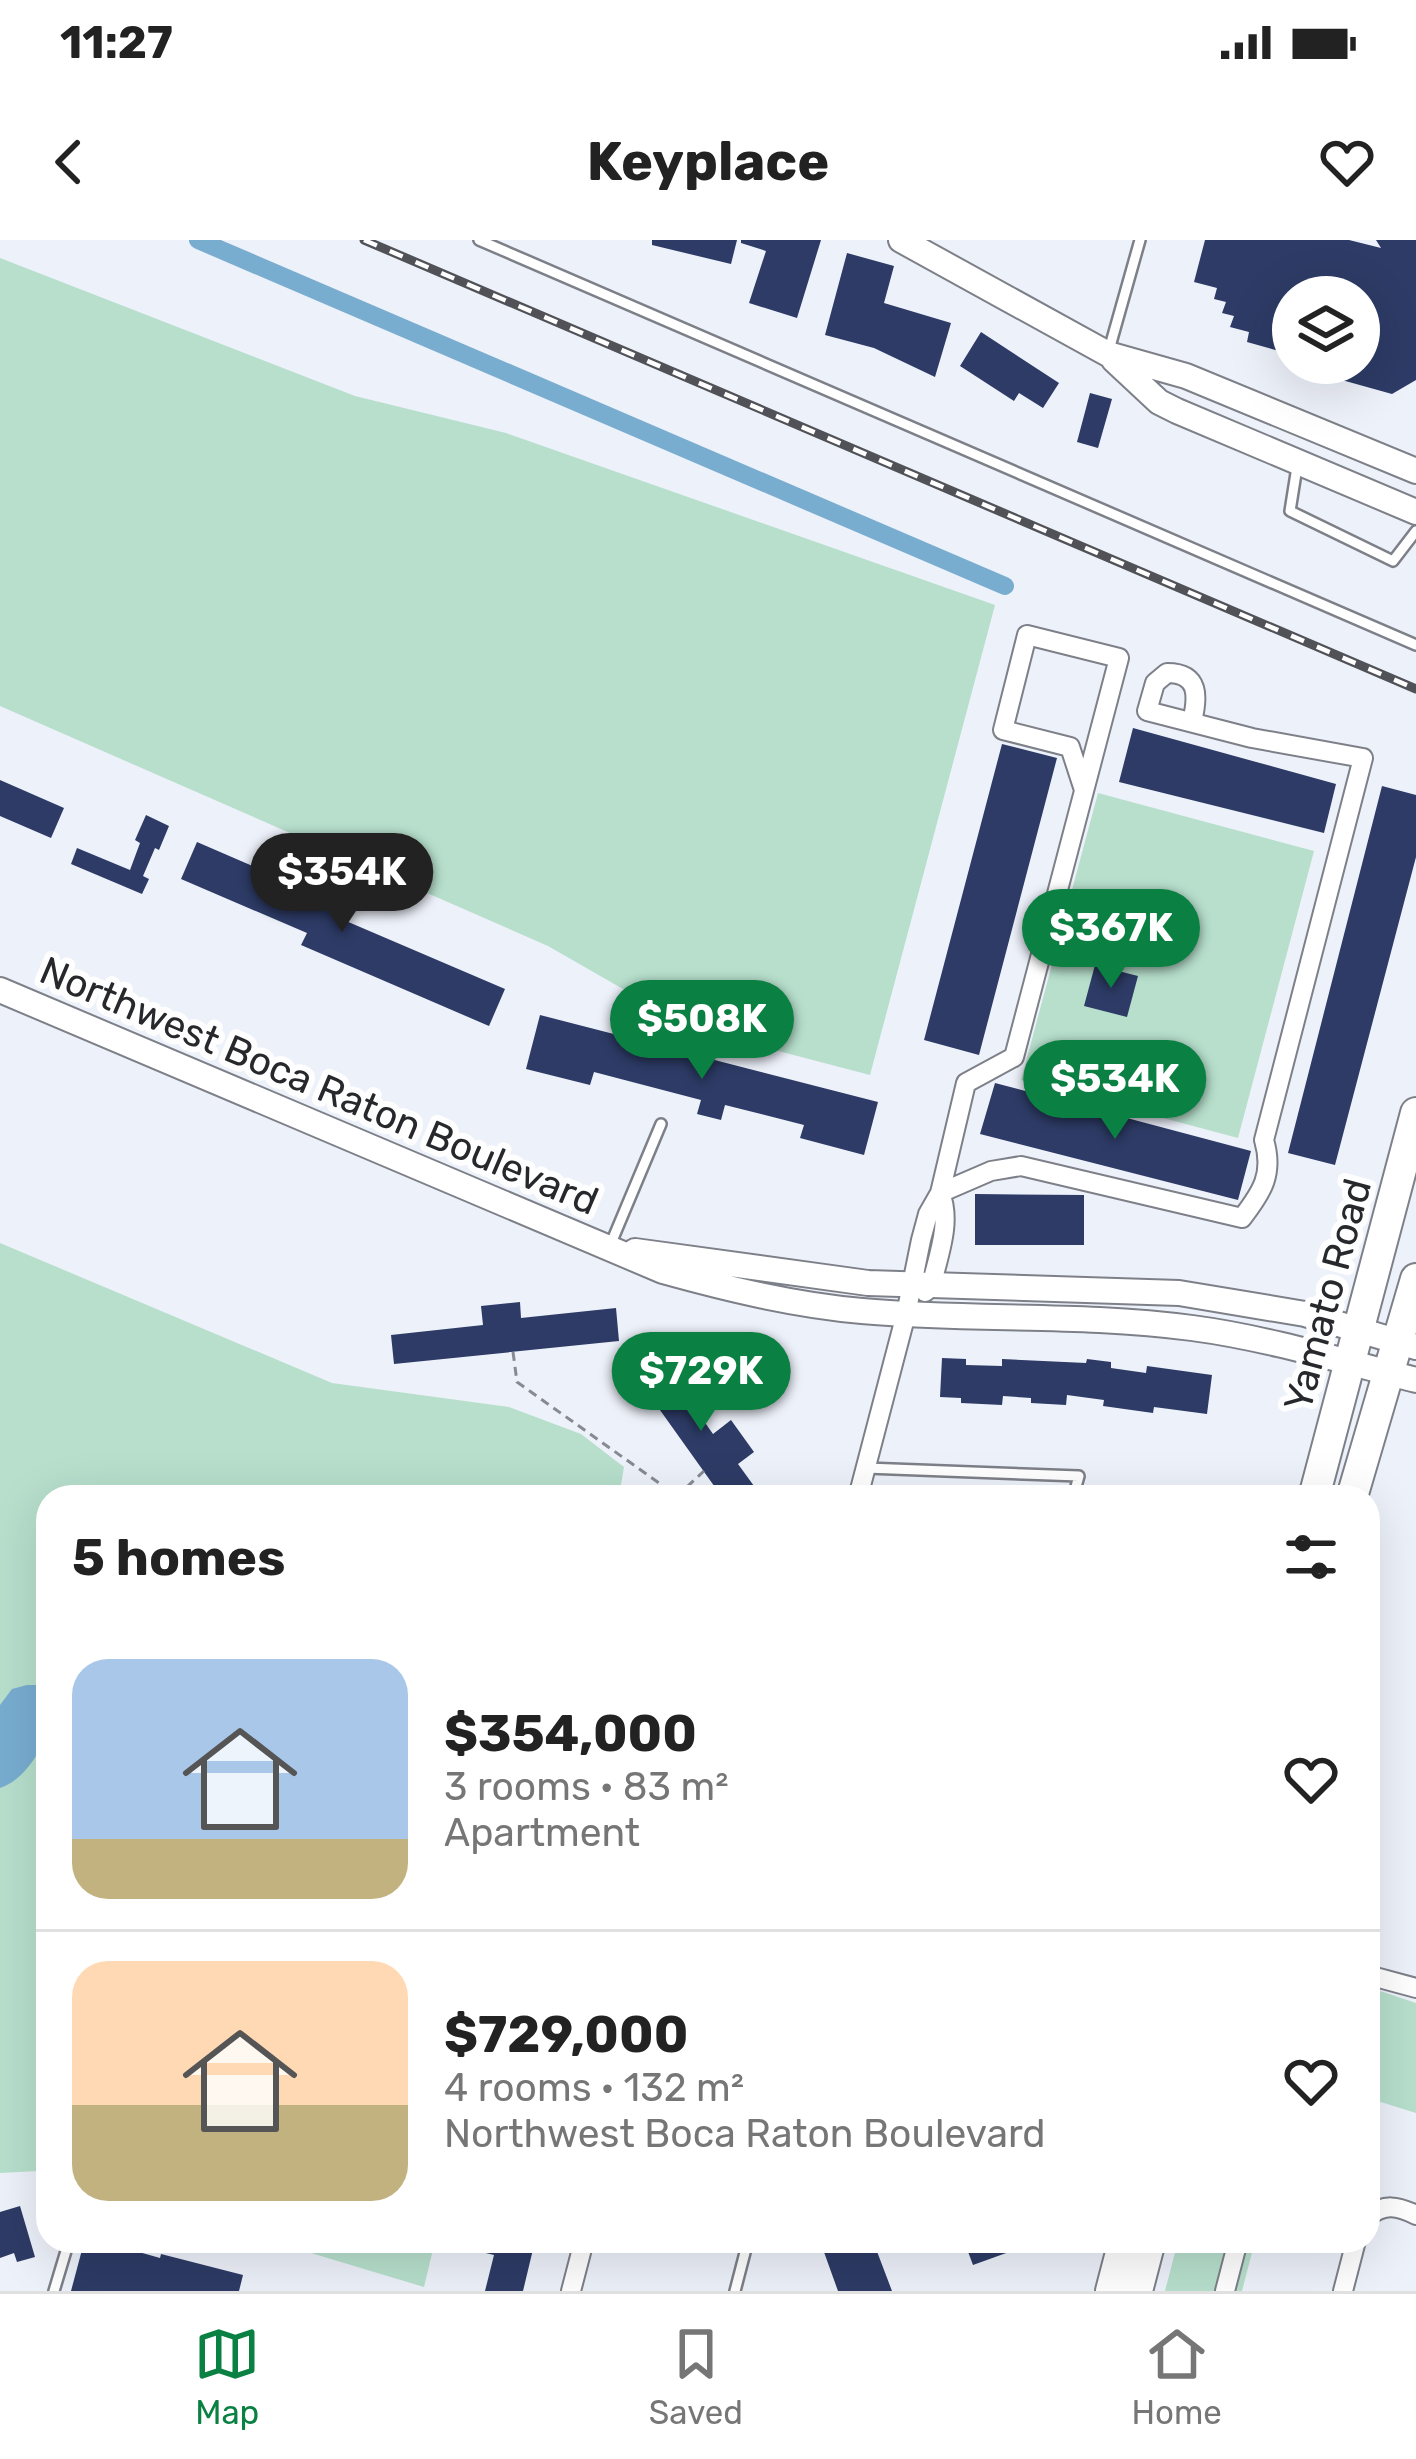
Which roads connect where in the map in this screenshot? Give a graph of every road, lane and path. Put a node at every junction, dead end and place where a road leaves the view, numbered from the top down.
1 (479, 240) edge
2 (901, 240) edge
3 (1140, 240) edge
4 (1108, 354) junction
5 (1298, 462) junction
6 (1416, 471) edge
7 (1416, 512) edge
8 (1416, 531) edge
9 (1416, 645) edge
10 (1192, 722) dead end
11 (1084, 790) junction
12 (0, 990) edge
13 (1416, 1113) edge
14 (661, 1124) dead end
15 (940, 1192) junction
16 (609, 1248) junction
17 (1416, 1279) edge
18 (921, 1286) junction
19 (906, 1314) junction
20 (1360, 1330) junction
21 (1407, 1344) edge
22 (513, 1352) dead end
23 (1351, 1362) junction
24 (1402, 1377) edge
25 (866, 1468) junction
26 (704, 1471) dead end
27 (659, 1485) edge
28 (689, 1485) edge
29 (861, 1485) edge
30 (1076, 1485) edge
31 (1317, 1485) edge
32 (1357, 1485) edge
33 (1380, 1978) edge
34 (1416, 1988) edge
35 (1380, 2210) edge
36 (1416, 2215) edge
37 (65, 2253) edge
38 (581, 2253) edge
39 (745, 2253) edge
40 (1103, 2253) edge
41 (1121, 2253) edge
42 (1147, 2253) edge
43 (1235, 2253) edge
44 (1354, 2253) edge
45 (54, 2291) edge
46 (571, 2291) edge
47 (735, 2291) edge
48 (1093, 2291) edge
49 (1111, 2291) edge
50 (1137, 2291) edge
51 (1225, 2291) edge
52 (1343, 2291) edge

1 - 9 lane
2 - 4 street
3 - 4 lane
4 - 5 street
4 - 6 street
5 - 7 street
5 - 8 lane
10 - 15 street
11 - 11 street
11 - 15 street
12 - 16 street, Northwest Boca Raton Boulevard
13 - 20 main road, Yamato Road
14 - 16 lane
15 - 18 street
16 - 18 street, Northwest Boca Raton Boulevard
16 - 19 street, Northwest Boca Raton Boulevard
17 - 21 main road, Yamato Road
18 - 19 street
18 - 20 street, Northwest Boca Raton Boulevard
19 - 23 street, Northwest Boca Raton Boulevard
19 - 25 street
20 - 21 street, Northwest Boca Raton Boulevard
20 - 23 main road, Yamato Road
21 - 24 main road, Yamato Road
22 - 27 path
23 - 24 street, Northwest Boca Raton Boulevard
23 - 31 main road, Yamato Road
24 - 32 main road, Yamato Road
25 - 29 street
25 - 30 lane
26 - 28 path
33 - 34 street
35 - 36 street
37 - 45 lane
38 - 46 street
39 - 47 lane
40 - 48 main road
41 - 49 main road
42 - 50 main road
43 - 51 street
44 - 52 street

